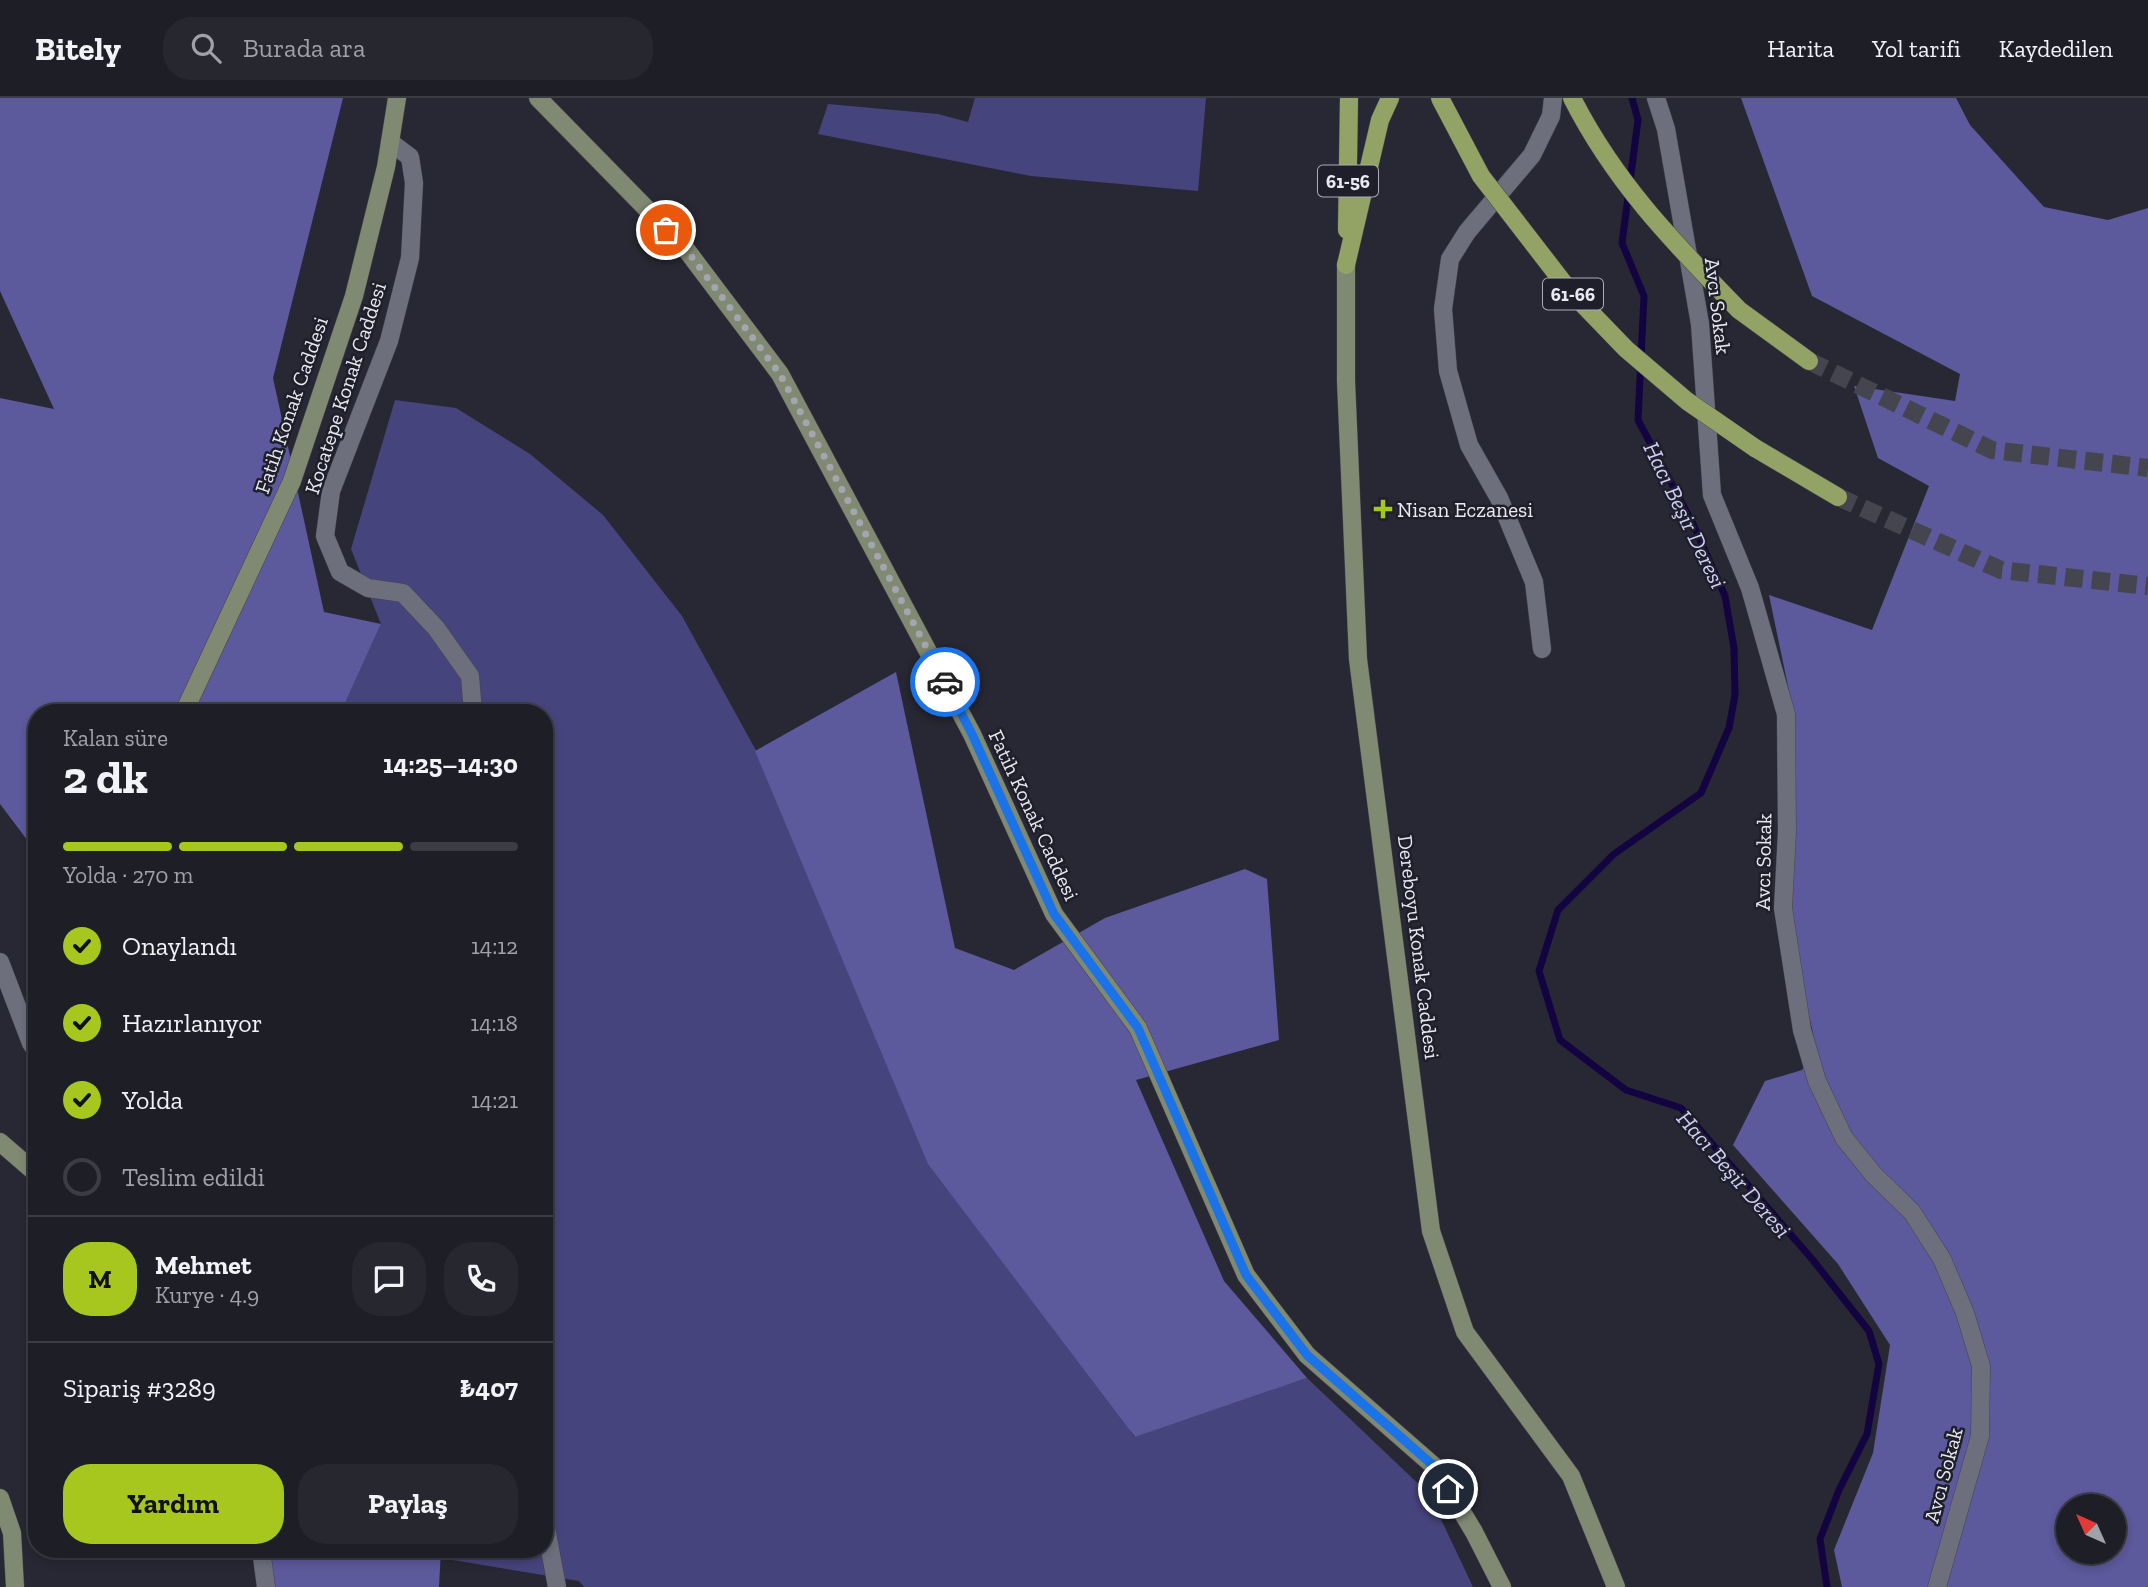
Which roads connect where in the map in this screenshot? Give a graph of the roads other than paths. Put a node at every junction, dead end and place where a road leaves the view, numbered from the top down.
1 (397, 98) edge
2 (538, 98) edge
3 (1349, 98) edge
4 (1390, 98) edge
5 (1440, 98) edge
6 (1553, 98) edge
7 (1572, 98) edge
8 (1656, 98) edge
9 (390, 142) junction
10 (1346, 265) junction
11 (1809, 361) tunnel mouth
12 (1838, 497) tunnel mouth
13 (1542, 649) dead end
14 (188, 704) edge
15 (472, 704) edge
16 (0, 962) edge
17 (28, 1035) edge
18 (0, 1142) edge
19 (28, 1166) edge
20 (0, 1498) edge
21 (262, 1558) edge
22 (552, 1558) edge
23 (15, 1587) edge
24 (266, 1587) edge
25 (557, 1587) edge
26 (1502, 1587) edge
27 (1616, 1587) edge
28 (1937, 1587) edge

1 - 9 main road, Fatih Konak Caddesi
2 - 26 main road, Fatih Konak Caddesi
3 - 10 main road, 61-56
4 - 10 main road, 61-56
5 - 12 main road, 61-66, bridge
6 - 13 street
7 - 11 main road, bridge
8 - 28 street, Avcı Sokak
9 - 14 main road, Fatih Konak Caddesi
9 - 15 street, Kocatepe Konak Caddesi
10 - 27 main road, Dereboyu Konak Caddesi / 61-56
16 - 17 street
18 - 19 main road
20 - 23 main road
21 - 24 street
22 - 25 street

